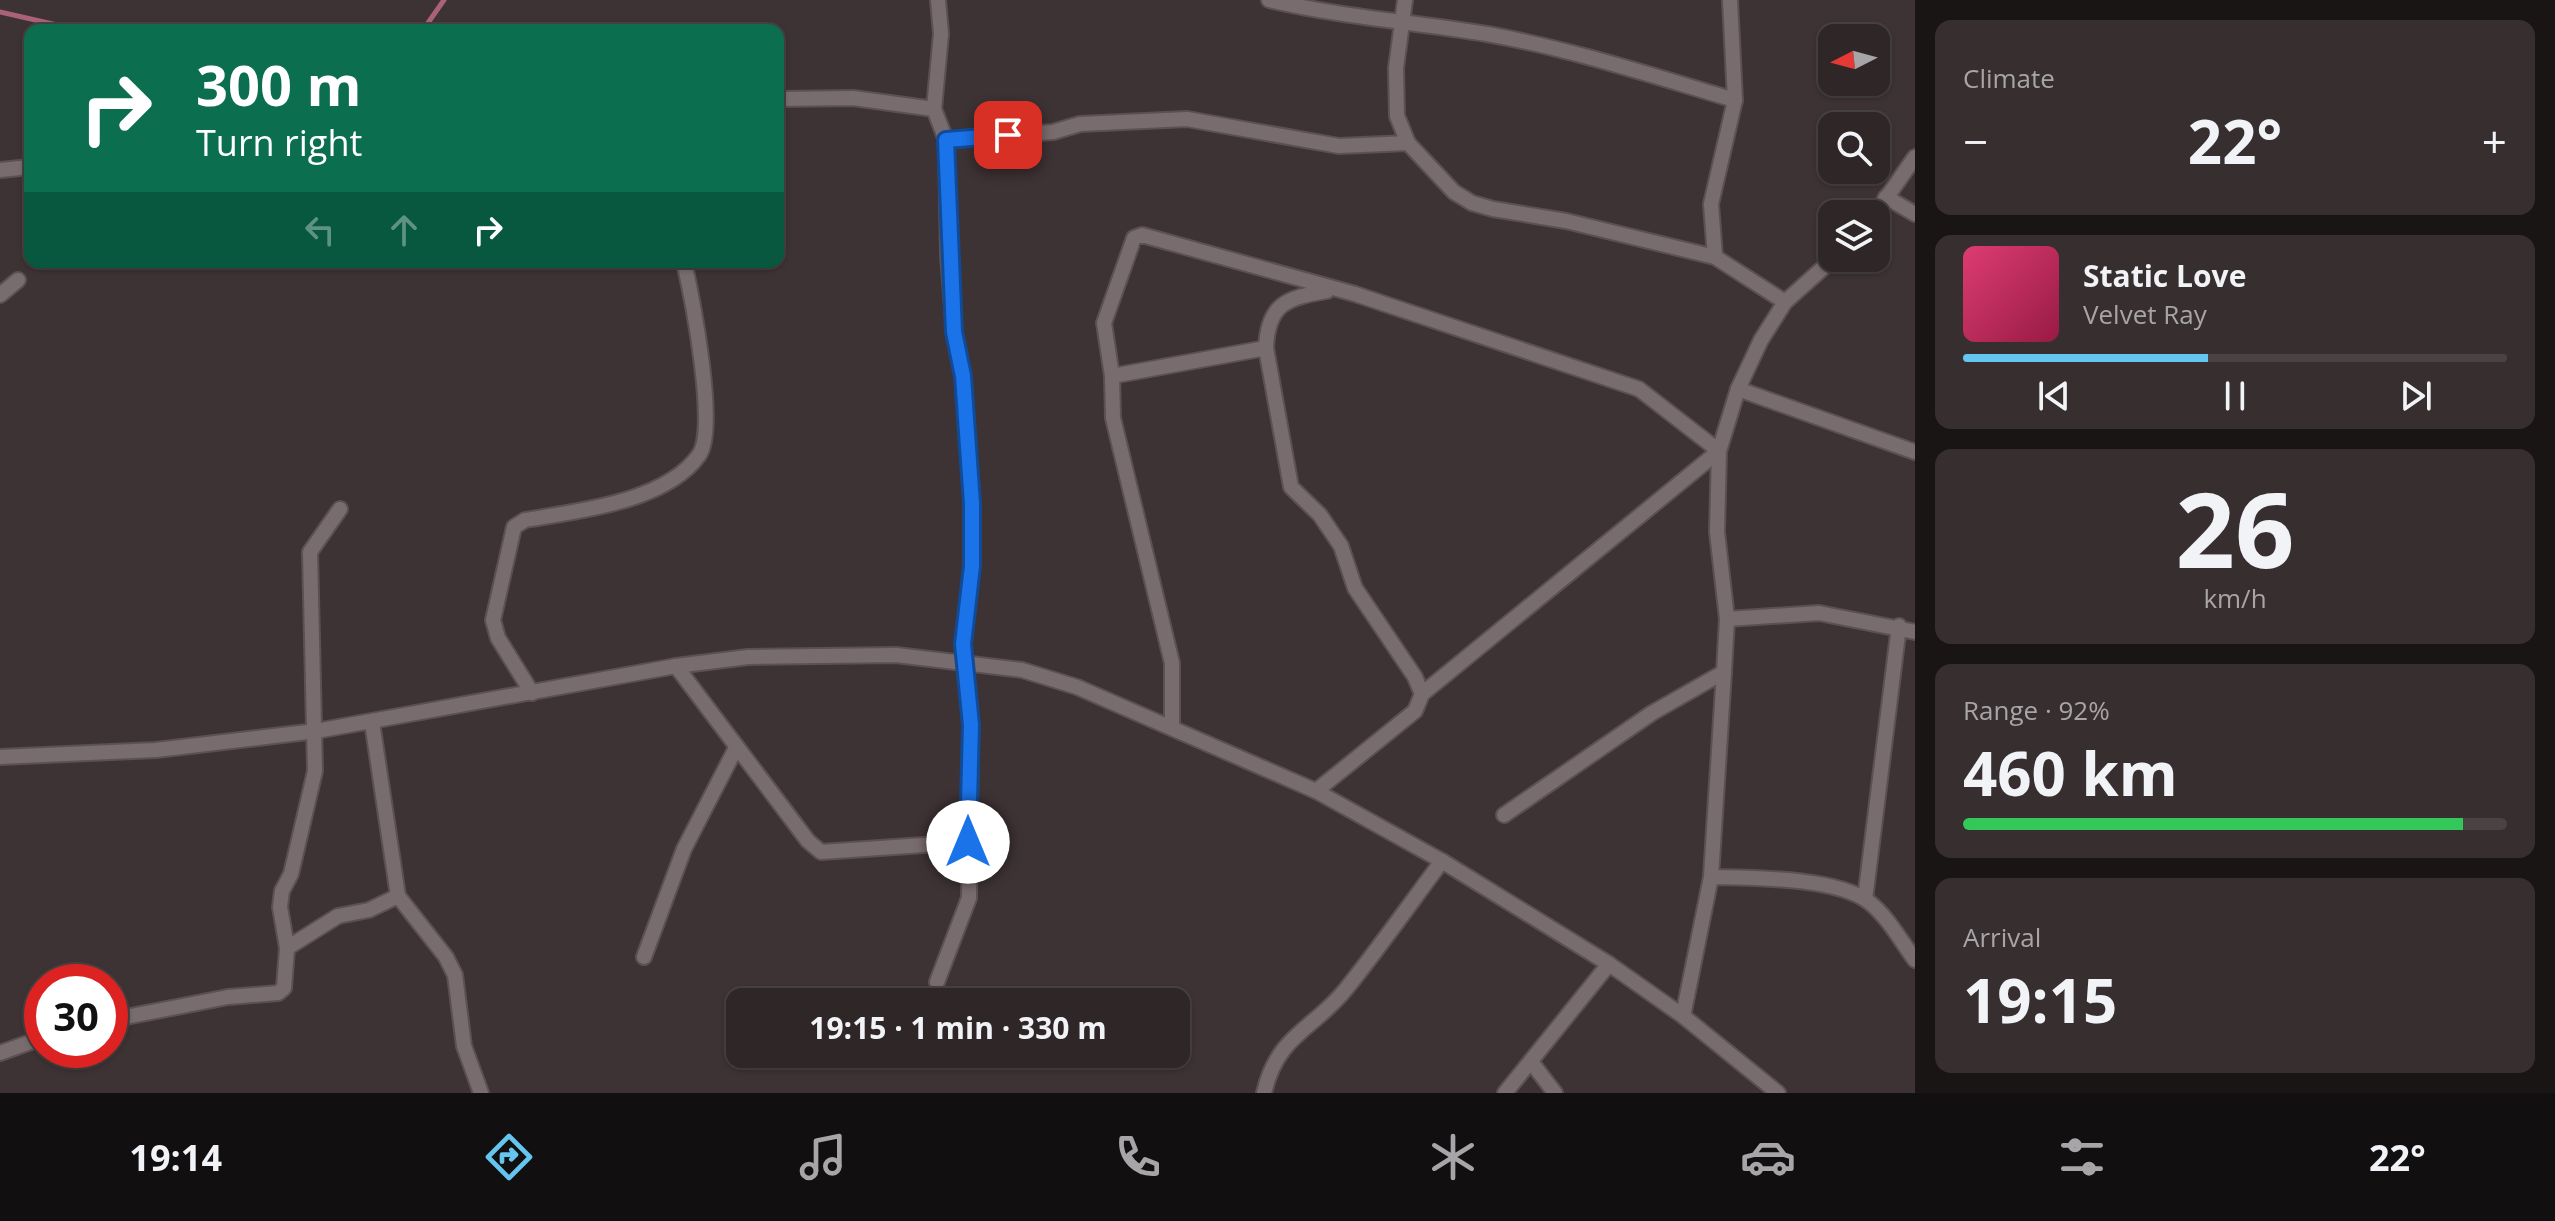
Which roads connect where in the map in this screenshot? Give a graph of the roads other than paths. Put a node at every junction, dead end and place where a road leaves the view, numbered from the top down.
1 (938, 0) edge
2 (1269, 0) edge
3 (1405, 0) edge
4 (1730, 0) edge
5 (1402, 24) junction
6 (784, 99) edge
7 (1735, 100) junction
8 (934, 109) junction
9 (946, 140) junction
10 (1408, 143) junction
11 (1915, 157) edge
12 (24, 168) edge
13 (0, 170) edge
14 (1886, 197) junction
15 (1884, 200) edge
16 (1915, 214) edge
17 (1715, 257) junction
18 (685, 268) edge
19 (1818, 272) edge
20 (18, 280) dead end
21 (1331, 290) junction
22 (0, 295) edge
23 (1785, 302) junction
24 (1266, 348) junction
25 (1112, 376) junction
26 (1738, 389) junction
27 (1719, 451) junction
28 (1915, 452) edge
29 (340, 509) dead end
30 (1727, 619) junction
31 (1899, 626) junction
32 (1915, 632) edge
33 (966, 661) junction
34 (676, 666) junction
35 (1724, 672) junction
36 (532, 693) junction
37 (1422, 694) junction
38 (372, 722) junction
39 (1172, 727) junction
40 (316, 731) junction
41 (736, 748) junction
42 (0, 757) edge
43 (1316, 791) junction
44 (1504, 815) dead end
45 (968, 842) junction
46 (1442, 861) junction
47 (1711, 877) junction
48 (398, 896) junction
49 (1865, 899) junction
50 (287, 948) junction
51 (1913, 953) edge
52 (644, 957) dead end
53 (1609, 964) junction
54 (937, 982) dead end
55 (128, 1016) edge
56 (1683, 1016) junction
57 (24, 1044) edge
58 (0, 1053) edge
59 (1532, 1063) junction
60 (481, 1093) edge
61 (1264, 1093) edge
62 (1505, 1093) edge
63 (1555, 1093) edge
64 (1778, 1093) edge

1 - 8 street
2 - 5 street
3 - 5 street
4 - 7 street
5 - 7 street
5 - 10 street
6 - 8 street
7 - 17 street
8 - 9 street
9 - 10 street
9 - 33 street
10 - 17 street
11 - 14 street
12 - 13 street
14 - 15 street
14 - 16 street
17 - 23 street
18 - 36 street
19 - 23 street
20 - 22 street
21 - 24 street
21 - 25 street
21 - 27 street
23 - 26 street
24 - 25 street
24 - 37 street
25 - 39 street
26 - 27 street
26 - 28 street
27 - 30 street
27 - 37 street
29 - 40 street
30 - 31 street
30 - 35 street
31 - 32 street
31 - 49 street
33 - 34 street
33 - 39 street
33 - 45 street
34 - 36 street
34 - 41 street
35 - 44 street
35 - 47 street
36 - 38 street
37 - 43 street
38 - 40 street
38 - 48 street
39 - 43 street
40 - 42 street
40 - 50 street
41 - 45 street
41 - 52 street
43 - 46 street
45 - 54 street
46 - 53 street
46 - 61 street
47 - 49 street
47 - 56 street
48 - 50 street
48 - 60 street
49 - 51 street
50 - 55 street
53 - 56 street
53 - 59 street
56 - 64 street
57 - 58 street
59 - 62 street
59 - 63 street

